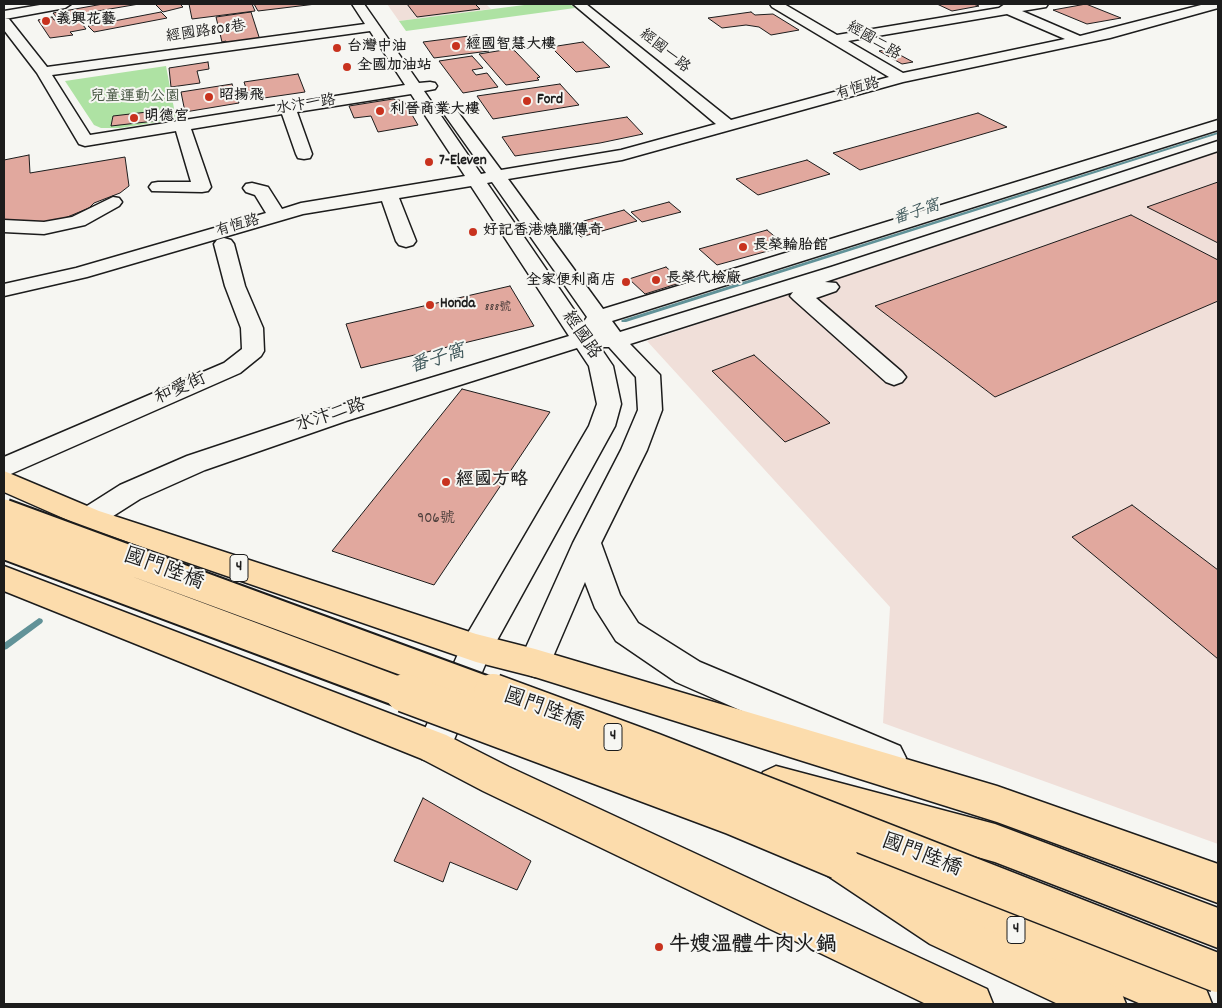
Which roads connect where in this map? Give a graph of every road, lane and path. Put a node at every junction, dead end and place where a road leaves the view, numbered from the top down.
1 (45, 4) edge
2 (65, 4) edge
3 (358, 4) edge
4 (579, 4) edge
5 (995, 4) edge
6 (1042, 4) edge
7 (1218, 4) edge
8 (807, 5) edge
9 (780, 6) edge
10 (1008, 9) junction
11 (4, 11) edge
12 (4, 15) edge
13 (4, 22) edge
14 (375, 30) junction
15 (835, 38) junction
16 (1079, 41) junction
17 (422, 71) dead end
18 (46, 76) junction
19 (901, 78) junction
20 (432, 86) junction
21 (414, 88) junction
22 (288, 108) junction
23 (182, 125) junction
24 (1218, 125) edge
25 (728, 126) junction
26 (1218, 146) edge
27 (304, 154) dead end
28 (1218, 159) edge
29 (498, 176) junction
30 (475, 180) junction
31 (158, 187) dead end
32 (252, 188) dead end
33 (388, 194) junction
34 (113, 202) dead end
35 (276, 216) junction
36 (4, 226) edge
37 (406, 241) dead end
38 (224, 244) dead end
39 (4, 290) edge
40 (598, 318) junction
41 (582, 339) junction
42 (615, 341) junction
43 (894, 377) dead end
44 (4, 468) edge
45 (4, 481) edge
46 (4, 514) edge
47 (90, 518) junction
48 (4, 544) edge
49 (588, 544) junction
50 (4, 578) edge
51 (476, 648) junction
52 (535, 663) junction
53 (434, 747) junction
54 (653, 752) junction
55 (998, 804) junction
56 (839, 860) junction
57 (1218, 884) edge
58 (1218, 928) edge
59 (1218, 973) edge
60 (972, 1004) edge
61 (1105, 1004) edge
62 (1191, 1004) edge

1 - 11 street
2 - 12 street
3 - 14 street, 經國路
4 - 25 street, 經國一路
5 - 10 street
6 - 10 street
7 - 16 street, 有恆路
8 - 9 street
9 - 15 street, 經國二路
10 - 15 street
10 - 16 street
13 - 18 street, 水汴一路
14 - 18 street, 經國路808巷
14 - 21 street, 經國路
15 - 19 street, 經國二路
16 - 19 street, 有恆路
17 - 20 street, 經國路
18 - 23 street, 水汴一路
19 - 25 street, 有恆路
20 - 21 street, 水汴一路
20 - 29 street, 經國路
21 - 22 street, 水汴一路
21 - 30 street, 經國路
22 - 23 street, 水汴一路
22 - 27 street
23 - 31 street
24 - 40 street
25 - 29 street, 有恆路
26 - 42 street
28 - 43 street
29 - 30 street, 有恆路
29 - 40 street, 經國路
30 - 33 street, 有恆路
30 - 41 street, 經國路
32 - 35 street
33 - 35 street, 有恆路
33 - 37 street
34 - 36 street
35 - 39 street, 有恆路
38 - 44 street, 和愛街
40 - 41 street
40 - 42 street, 經國路
41 - 42 street
41 - 47 street, 水汴二路
41 - 51 street, 經國路
42 - 49 street, 經國路
45 - 47 main road, 4
46 - 54 main road, 國門陸橋 / 4, bridge
47 - 51 main road, 4
48 - 56 main road, 國門陸橋 / 4, bridge
49 - 52 street, 經國路
49 - 55 street
50 - 53 main road
51 - 52 main road, 4
51 - 53 street, 經國路
52 - 55 main road, 4
53 - 60 main road
54 - 58 main road, bridge
54 - 59 main road, 國門陸橋 / 4, bridge
55 - 57 main road, 4
56 - 61 main road
56 - 62 main road, 國門陸橋 / 4

